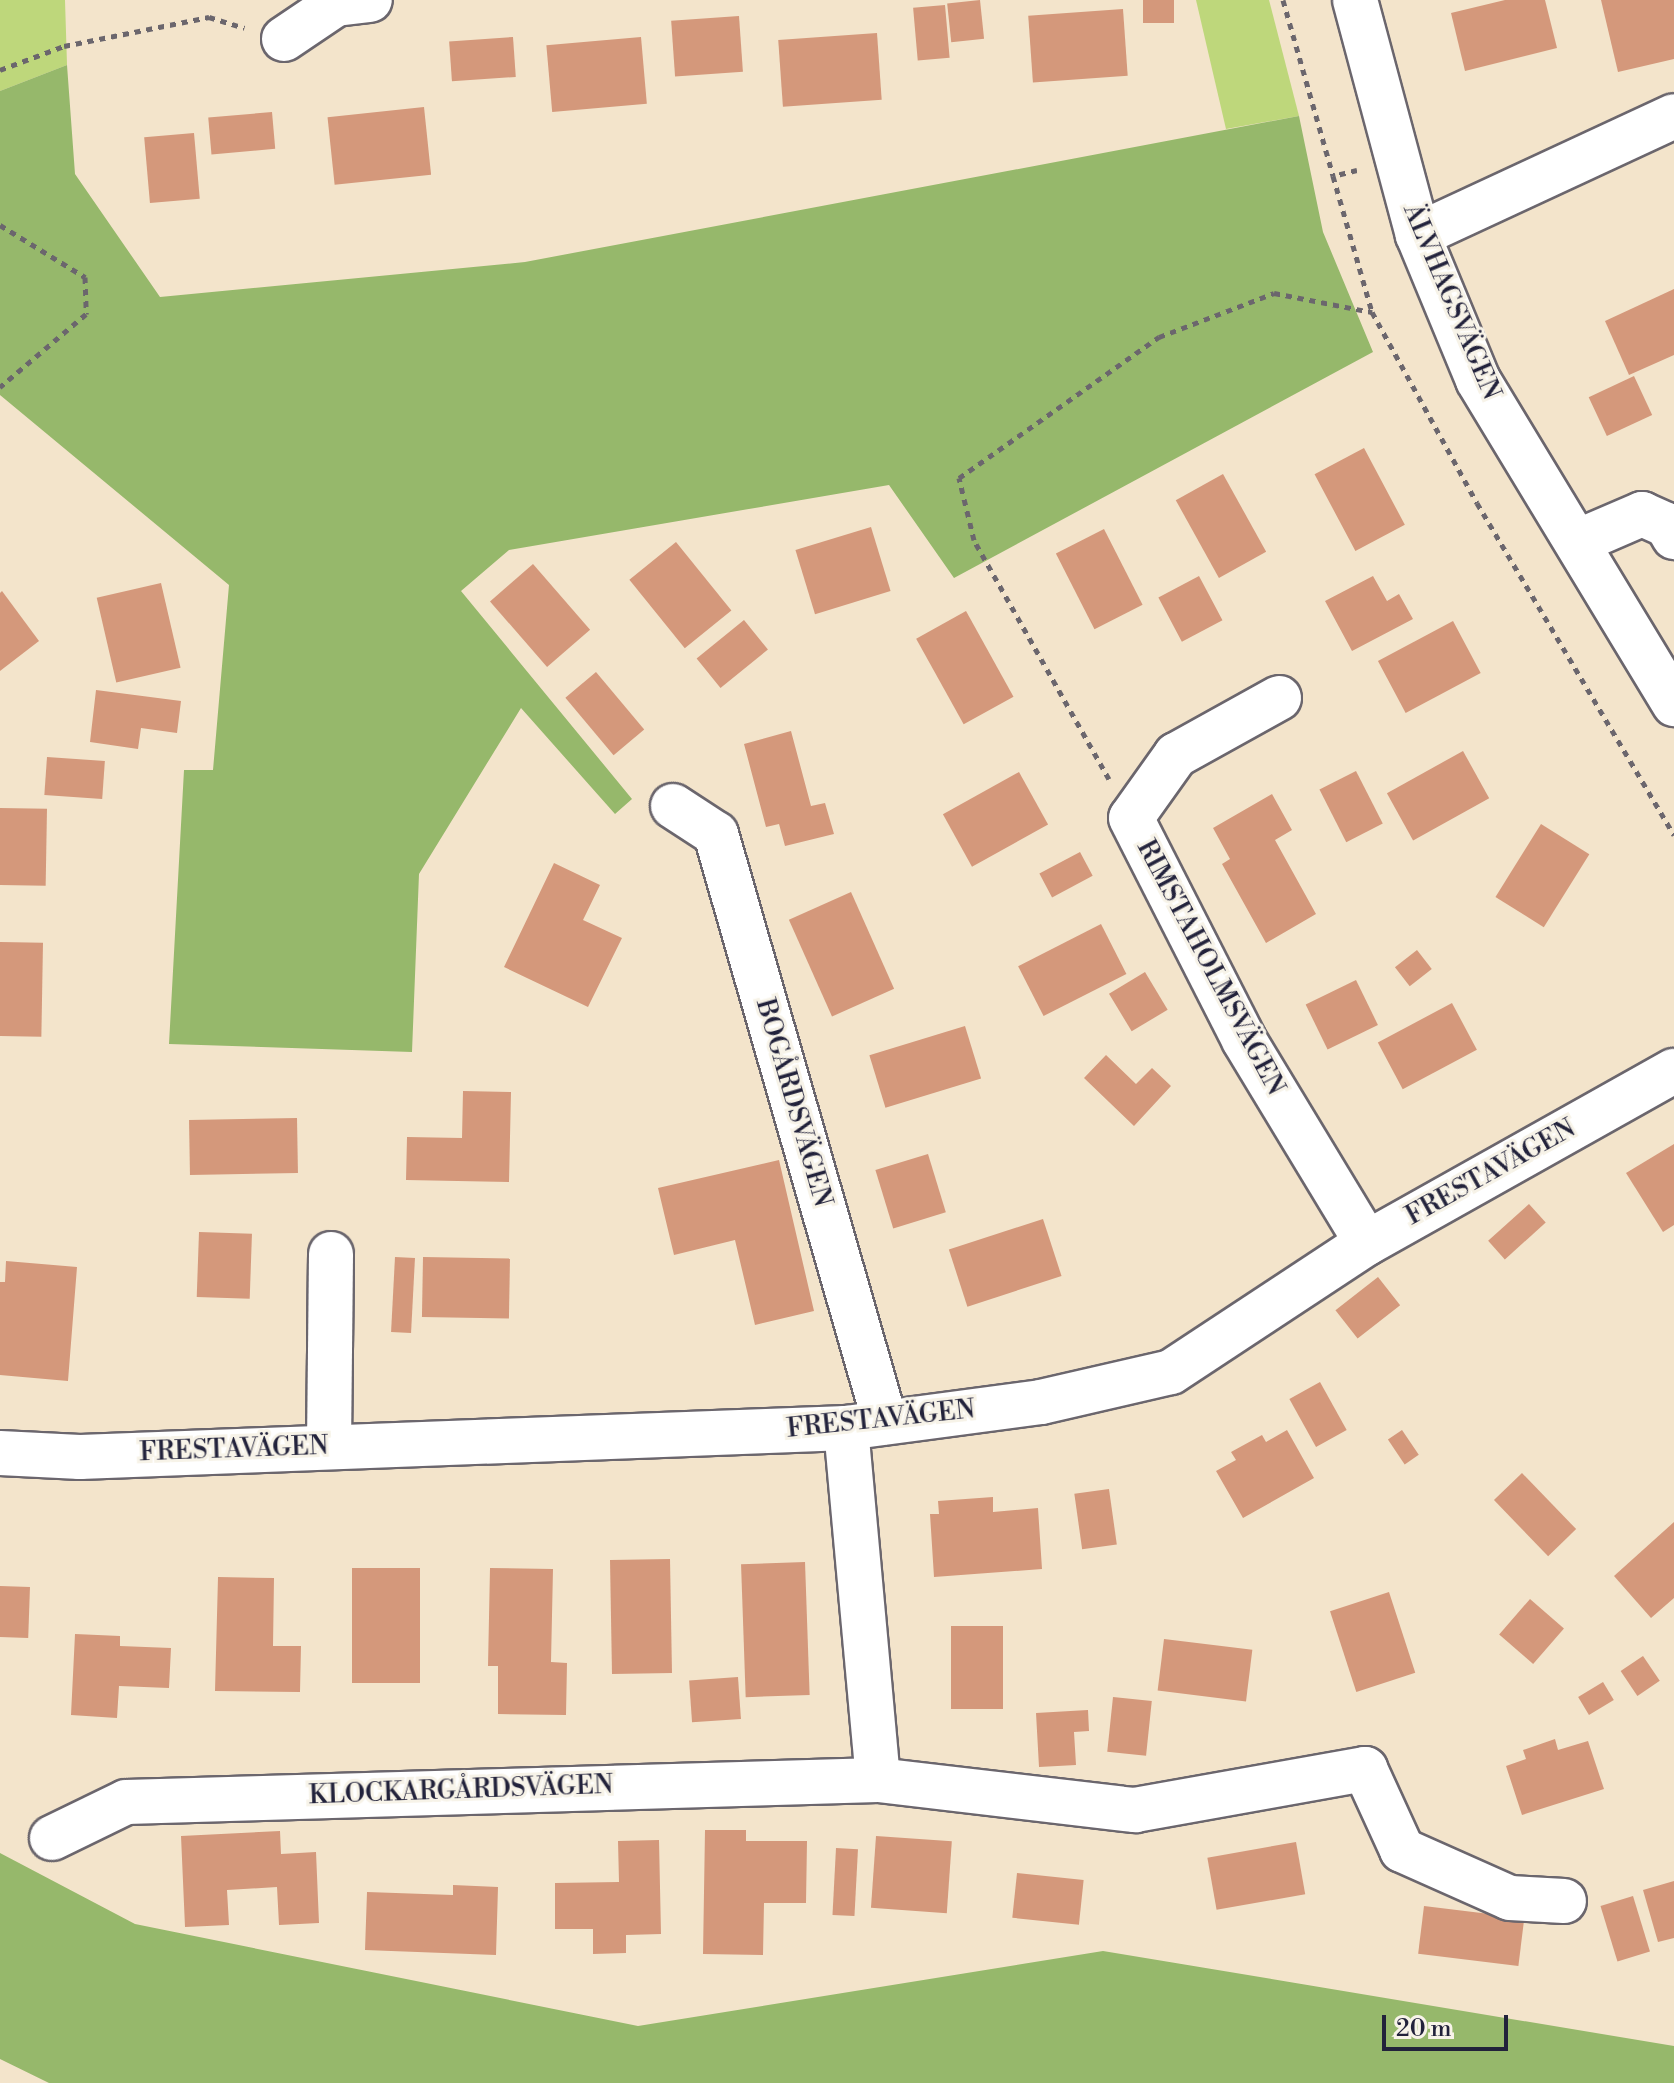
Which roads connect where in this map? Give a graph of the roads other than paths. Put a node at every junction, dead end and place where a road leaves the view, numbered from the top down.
1 (370, 0) edge
2 (1355, 0) edge
3 (284, 39) road end
4 (1674, 116) edge
5 (1418, 235) junction
6 (1674, 537) edge
7 (1577, 542) junction
8 (1279, 698) dead end
9 (1674, 704) edge
10 (673, 806) dead end
11 (1674, 1071) edge
12 (1367, 1243) junction
13 (331, 1254) dead end
14 (865, 1425) junction
15 (329, 1446) junction
16 (0, 1453) edge
17 (878, 1780) junction
18 (52, 1838) dead end
19 (1564, 1901) dead end

1 - 3 street
2 - 5 street, ÄLVHAGSVÄGEN
4 - 5 street
5 - 7 street, ÄLVHAGSVÄGEN
6 - 7 street
7 - 9 street, ÄLVHAGSVÄGEN
8 - 12 street, RIMSTAHOLMSVÄGEN
10 - 14 street, BOGÅRDSVÄGEN
11 - 12 street, FRESTAVÄGEN
12 - 14 street, FRESTAVÄGEN
13 - 15 street
14 - 15 street, FRESTAVÄGEN
14 - 17 street
15 - 16 street, FRESTAVÄGEN
17 - 18 street, KLOCKARGÅRDSVÄGEN
17 - 19 street, KLOCKARGÅRDSVÄGEN

